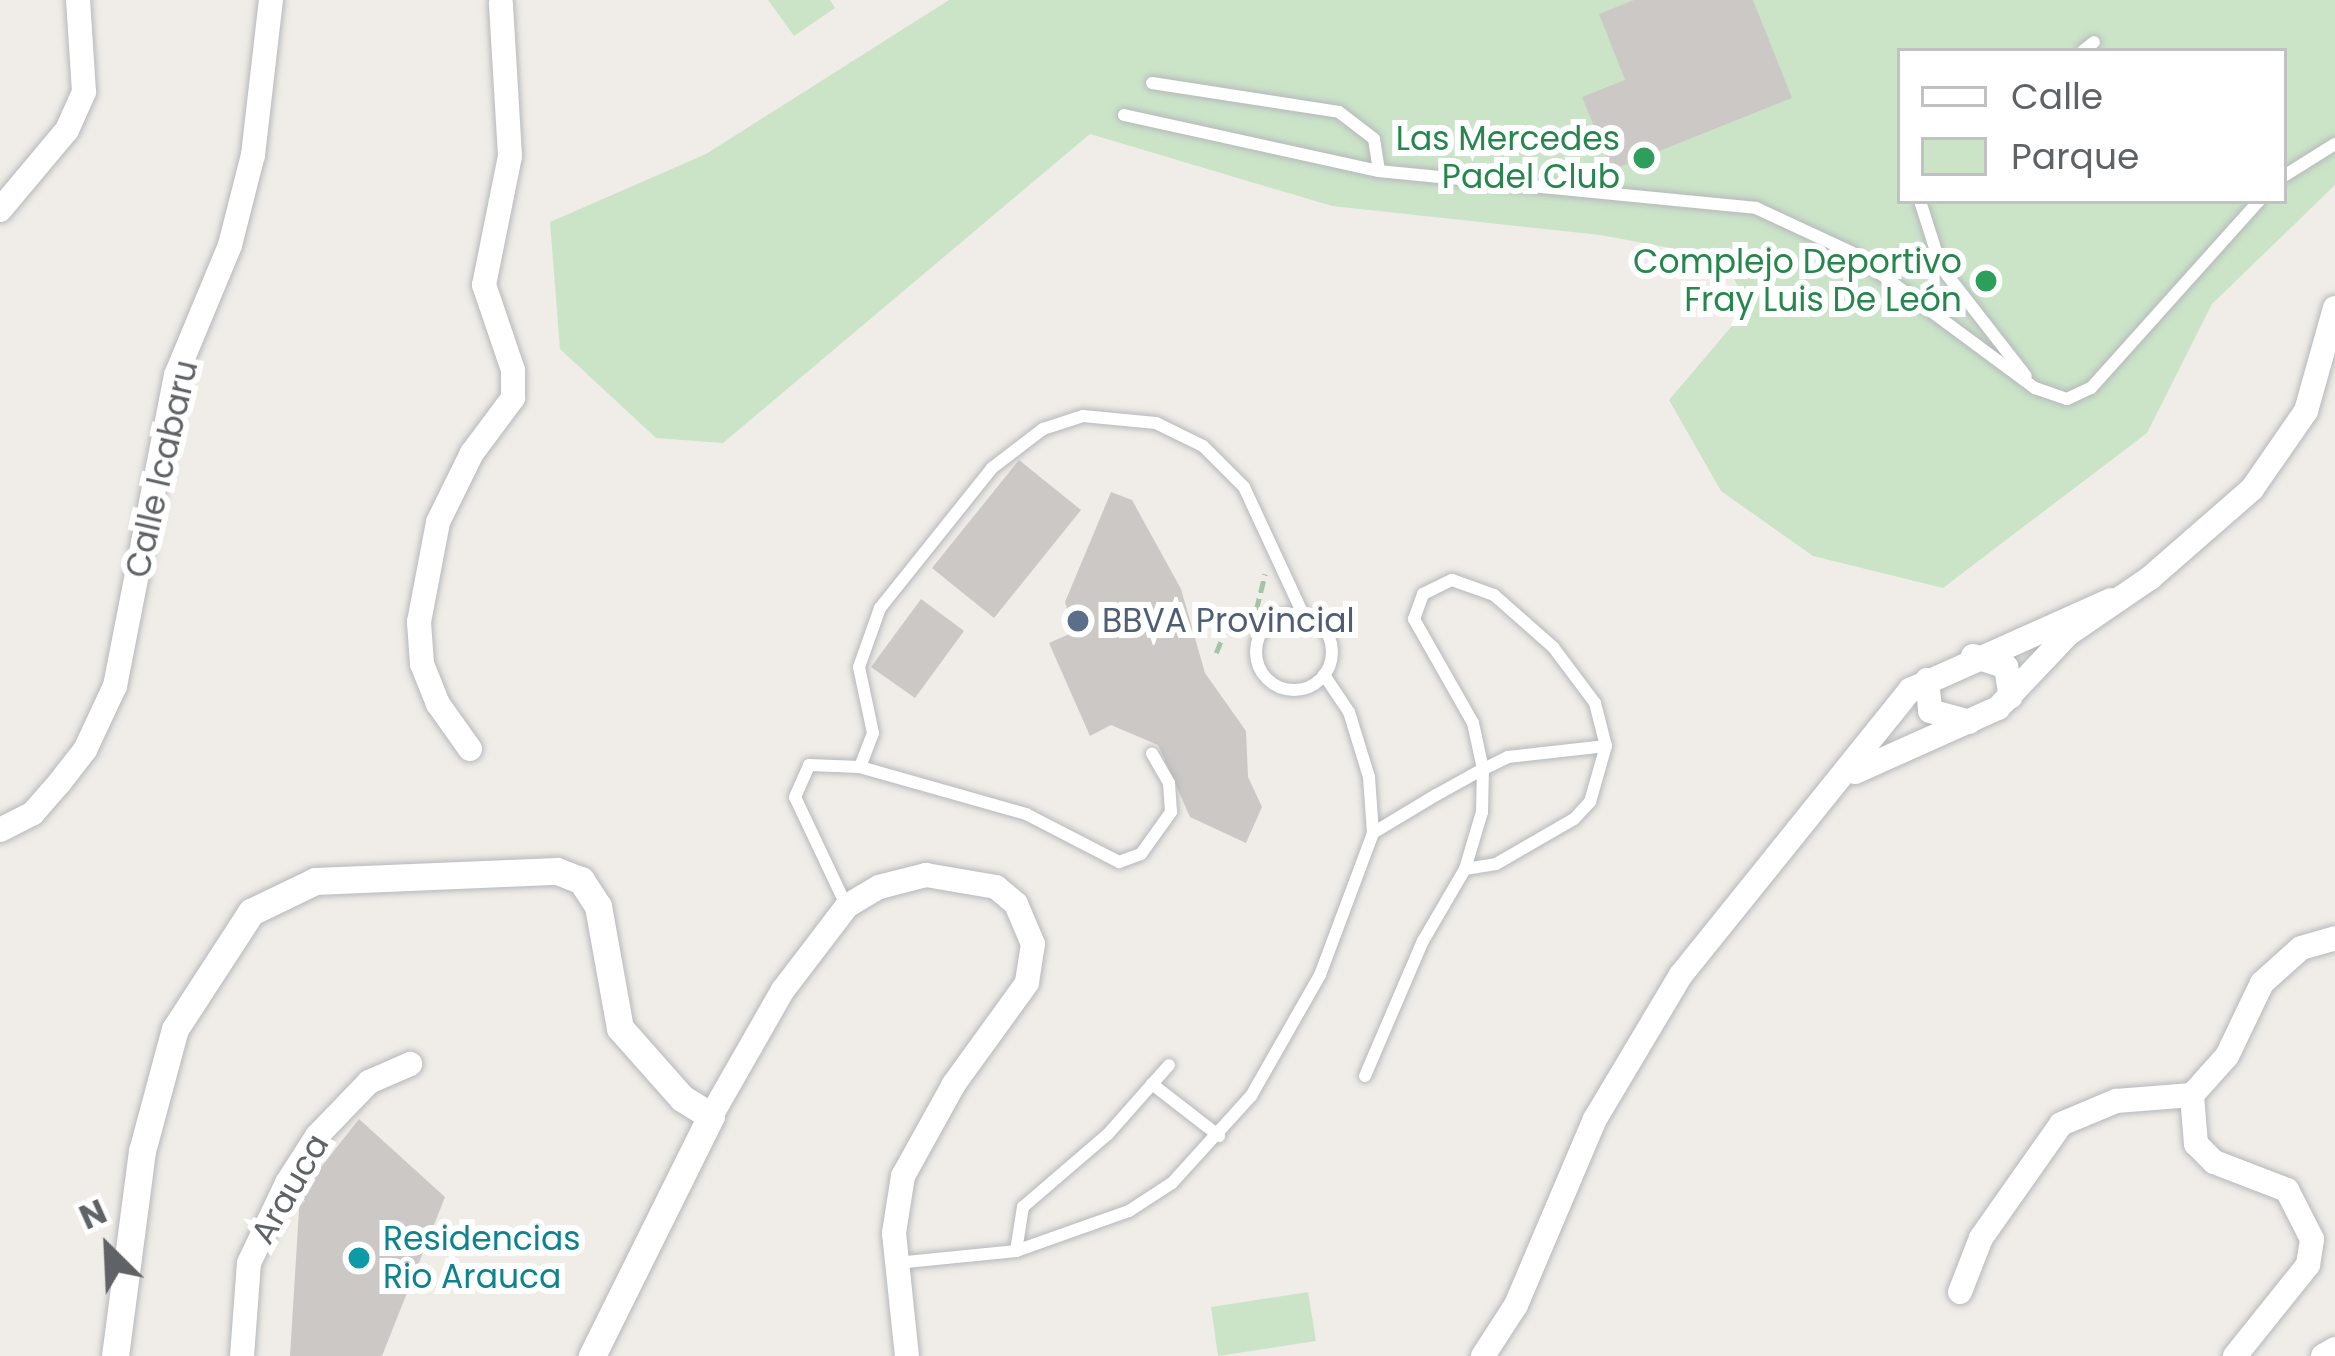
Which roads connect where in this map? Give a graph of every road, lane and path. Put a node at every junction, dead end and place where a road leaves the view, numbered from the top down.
1 (78, 0) edge
2 (271, 0) edge
3 (502, 1) edge
4 (1152, 83) dead end
5 (1124, 115) dead end
6 (2335, 144) edge
7 (1379, 171) junction
8 (2287, 174) edge
9 (1921, 204) edge
10 (2256, 204) edge
11 (0, 210) edge
12 (2335, 308) edge
13 (2035, 388) junction
14 (1271, 545) junction
15 (2111, 600) junction
16 (1303, 614) junction
17 (1216, 653) dead end
18 (1973, 656) junction
19 (1324, 675) junction
20 (1927, 680) junction
21 (2011, 698) junction
22 (1975, 722) junction
23 (1606, 746) junction
24 (470, 749) dead end
25 (1152, 753) dead end
26 (860, 766) junction
27 (1484, 769) junction
28 (1843, 780) junction
29 (0, 830) edge
30 (1373, 833) junction
31 (1466, 869) junction
32 (847, 906) junction
33 (2335, 938) edge
34 (410, 1064) dead end
35 (1169, 1065) dead end
36 (1365, 1076) dead end
37 (1152, 1084) junction
38 (2192, 1095) junction
39 (711, 1115) junction
40 (1219, 1136) junction
41 (1016, 1250) junction
42 (895, 1263) junction
43 (1960, 1292) dead end
44 (2335, 1349) edge
45 (116, 1356) edge
46 (242, 1356) edge
47 (592, 1356) edge
48 (907, 1356) edge
49 (1484, 1356) edge
50 (2235, 1356) edge
51 (2324, 1356) edge

1 - 11 street
2 - 29 street, Calle Icabaru
3 - 24 street
4 - 7 lane
5 - 7 lane
6 - 8 lane
7 - 13 lane
9 - 13 lane
10 - 13 lane
12 - 15 street
14 - 16 lane
14 - 17 path
14 - 26 lane
15 - 18 street
15 - 21 street
16 - 19 lane
16 - 19 lane
18 - 20 street
18 - 21 street
19 - 30 lane
20 - 22 street
20 - 28 street
21 - 22 street
22 - 28 street
23 - 27 lane
23 - 27 lane
23 - 31 lane
25 - 26 lane
26 - 32 lane
27 - 30 lane
27 - 31 lane
28 - 49 street
30 - 40 lane
31 - 36 lane
32 - 39 street
32 - 42 street
33 - 38 street
34 - 46 street, Arauca
35 - 37 lane
37 - 40 lane
37 - 41 lane
38 - 43 street
38 - 50 street
39 - 45 street
39 - 47 street
40 - 41 lane
41 - 42 lane
42 - 48 street
44 - 51 street

